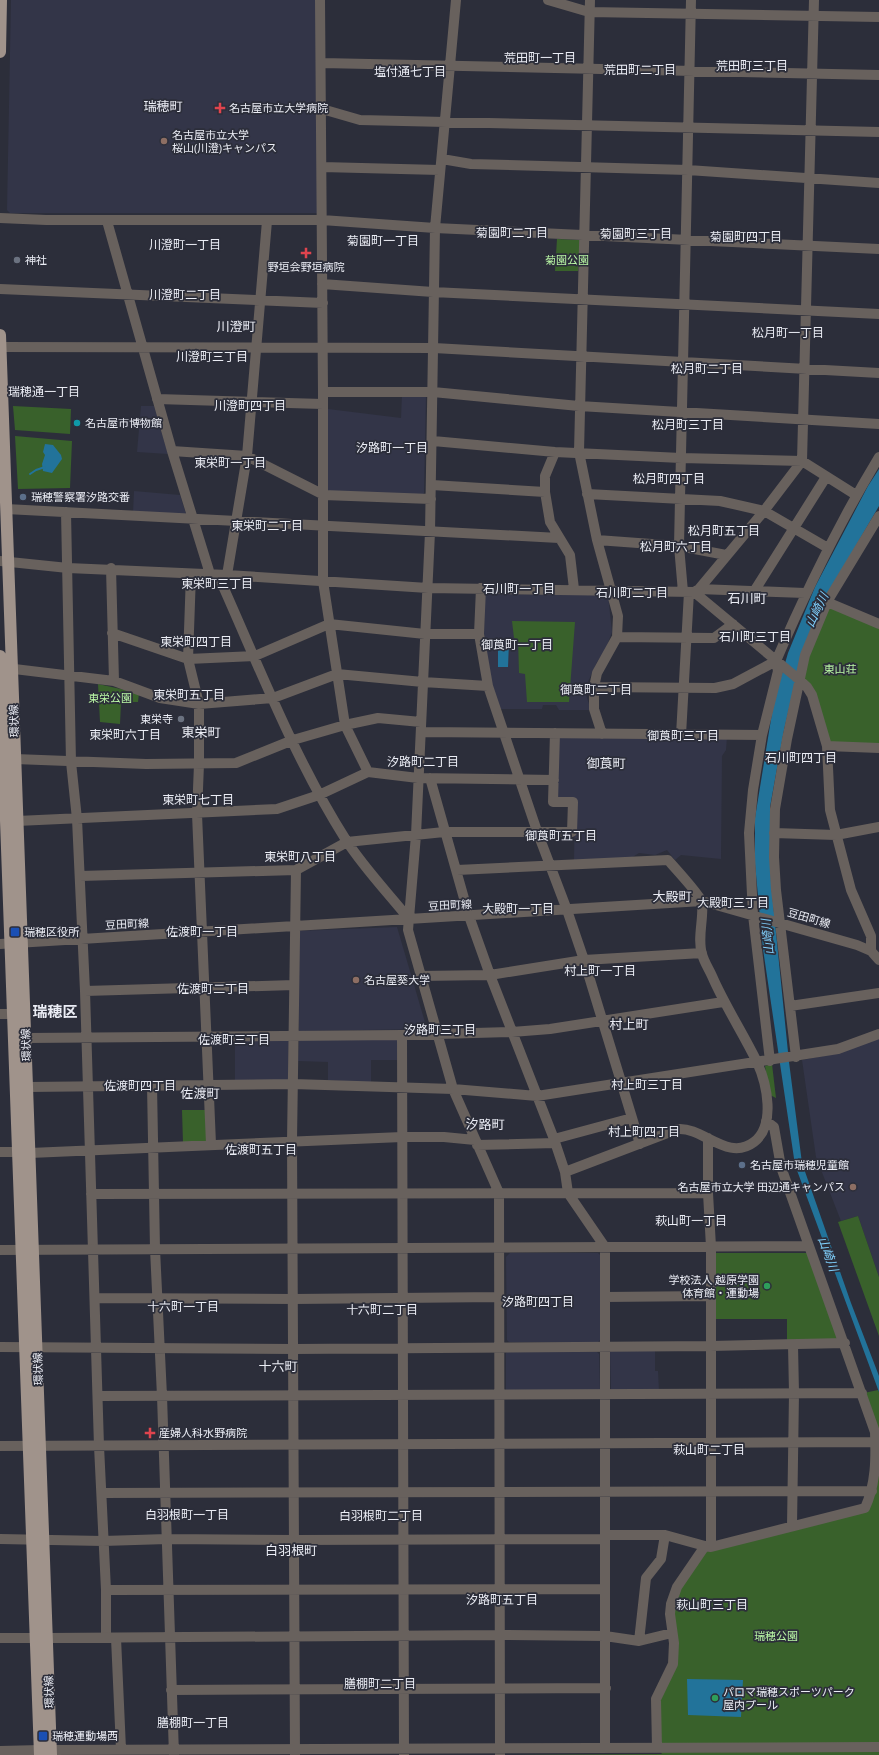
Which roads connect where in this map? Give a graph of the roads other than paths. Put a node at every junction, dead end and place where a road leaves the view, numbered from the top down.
1 (1, 0) edge
2 (320, 0) edge
3 (456, 0) edge
4 (548, 0) edge
5 (590, 0) edge
6 (692, 0) edge
7 (814, 0) edge
8 (589, 12) junction
9 (691, 15) junction
10 (813, 16) junction
11 (879, 18) edge
12 (0, 52) edge
13 (322, 63) junction
14 (451, 66) junction
15 (588, 69) junction
16 (688, 71) junction
17 (811, 73) junction
18 (879, 75) edge
19 (322, 109) junction
20 (445, 121) junction
21 (586, 124) junction
22 (688, 126) junction
23 (811, 129) junction
24 (879, 132) edge
25 (442, 159) junction
26 (322, 167) junction
27 (584, 168) junction
28 (440, 170) junction
29 (688, 170) junction
30 (809, 178) junction
31 (879, 183) edge
32 (0, 218) edge
33 (107, 220) junction
34 (322, 220) junction
35 (267, 221) junction
36 (435, 228) junction
37 (584, 234) junction
38 (686, 240) junction
39 (807, 246) junction
40 (879, 249) edge
41 (322, 284) junction
42 (0, 289) edge
43 (433, 292) junction
44 (127, 294) junction
45 (581, 298) junction
46 (261, 300) junction
47 (323, 303) junction
48 (684, 305) junction
49 (806, 310) junction
50 (879, 314) edge
51 (0, 335) edge
52 (0, 347) edge
53 (143, 347) junction
54 (256, 348) junction
55 (323, 348) junction
56 (434, 348) junction
57 (580, 355) junction
58 (682, 362) junction
59 (805, 368) junction
60 (879, 373) edge
61 (323, 392) junction
62 (433, 392) junction
63 (157, 398) junction
64 (252, 402) junction
65 (323, 404) junction
66 (579, 406) junction
67 (682, 413) junction
68 (804, 420) junction
69 (879, 424) edge
70 (433, 441) junction
71 (172, 451) junction
72 (555, 452) junction
73 (579, 452) junction
74 (247, 456) junction
75 (879, 457) edge
76 (681, 458) junction
77 (802, 460) junction
78 (826, 477) junction
79 (432, 485) junction
80 (545, 492) junction
81 (587, 494) junction
82 (324, 495) junction
83 (856, 495) junction
84 (431, 499) junction
85 (680, 500) junction
86 (6, 509) junction
87 (764, 511) junction
88 (66, 512) junction
89 (879, 516) edge
90 (191, 517) junction
91 (236, 521) junction
92 (324, 527) junction
93 (794, 530) junction
94 (430, 532) junction
95 (559, 538) junction
96 (597, 540) junction
97 (679, 546) junction
98 (828, 548) junction
99 (726, 555) junction
100 (4, 561) edge
101 (68, 568) junction
102 (111, 568) junction
103 (191, 574) junction
104 (218, 575) junction
105 (323, 581) junction
106 (428, 588) junction
107 (481, 588) junction
108 (574, 589) junction
109 (612, 589) junction
110 (755, 590) junction
111 (691, 591) junction
112 (805, 593) junction
113 (827, 602) junction
114 (329, 624) junction
115 (733, 624) junction
116 (879, 624) edge
117 (112, 633) junction
118 (425, 634) junction
119 (479, 634) junction
120 (617, 637) junction
121 (687, 639) junction
122 (0, 656) edge
123 (255, 656) junction
124 (188, 659) junction
125 (780, 664) junction
126 (4, 668) edge
127 (337, 674) junction
128 (70, 676) junction
129 (797, 678) junction
130 (114, 681) junction
131 (423, 682) junction
132 (488, 686) junction
133 (594, 687) junction
134 (684, 688) junction
135 (273, 698) junction
136 (199, 704) junction
137 (344, 725) junction
138 (421, 727) junction
139 (504, 732) junction
140 (555, 733) junction
141 (602, 734) junction
142 (681, 735) junction
143 (762, 735) junction
144 (293, 740) junction
145 (827, 746) junction
146 (879, 748) edge
147 (15, 759) junction
148 (71, 762) junction
149 (199, 764) junction
150 (2, 768) edge
151 (368, 772) junction
152 (418, 778) junction
153 (430, 778) junction
154 (520, 779) junction
155 (554, 780) junction
156 (319, 795) junction
157 (197, 814) junction
158 (77, 819) junction
159 (8, 821) edge
160 (879, 827) edge
161 (537, 831) junction
162 (444, 832) junction
163 (774, 833) junction
164 (416, 835) junction
165 (836, 835) junction
166 (347, 842) junction
167 (550, 864) junction
168 (296, 870) junction
169 (457, 870) junction
170 (199, 871) junction
171 (80, 876) junction
172 (702, 901) junction
173 (567, 910) junction
174 (470, 916) junction
175 (755, 916) junction
176 (409, 919) junction
177 (778, 922) junction
178 (295, 925) junction
179 (201, 932) junction
180 (83, 938) junction
181 (11, 944) edge
182 (870, 951) junction
183 (702, 953) junction
184 (584, 960) junction
185 (879, 960) edge
186 (490, 975) junction
187 (420, 976) junction
188 (294, 984) junction
189 (205, 987) junction
190 (85, 991) junction
191 (879, 993) edge
192 (723, 1002) junction
193 (790, 1006) junction
194 (0, 1014) edge
195 (14, 1014) junction
196 (603, 1020) junction
197 (512, 1032) junction
198 (437, 1034) junction
199 (879, 1034) edge
200 (402, 1035) junction
201 (294, 1036) junction
202 (206, 1037) junction
203 (26, 1038) junction
204 (86, 1039) junction
205 (795, 1057) junction
206 (771, 1060) junction
207 (757, 1063) junction
208 (621, 1083) junction
209 (293, 1084) junction
210 (152, 1085) junction
211 (209, 1085) junction
212 (28, 1087) junction
213 (87, 1087) junction
214 (402, 1087) junction
215 (453, 1089) junction
216 (536, 1096) junction
217 (632, 1118) junction
218 (766, 1122) junction
219 (402, 1137) junction
220 (708, 1138) junction
221 (554, 1141) junction
222 (292, 1142) junction
223 (476, 1142) junction
224 (211, 1144) junction
225 (640, 1144) junction
226 (153, 1146) junction
227 (90, 1149) junction
228 (0, 1152) edge
229 (18, 1152) junction
230 (30, 1153) junction
231 (564, 1172) junction
232 (402, 1193) junction
233 (498, 1193) junction
234 (568, 1193) junction
235 (708, 1193) junction
236 (91, 1194) junction
237 (154, 1194) junction
238 (293, 1194) junction
239 (809, 1246) junction
240 (606, 1247) junction
241 (711, 1247) junction
242 (292, 1248) junction
243 (402, 1248) junction
244 (499, 1248) junction
245 (93, 1249) junction
246 (155, 1249) junction
247 (0, 1250) edge
248 (27, 1250) junction
249 (711, 1296) junction
250 (499, 1297) junction
251 (605, 1297) junction
252 (96, 1298) junction
253 (158, 1298) junction
254 (402, 1298) junction
255 (294, 1299) junction
256 (845, 1343) junction
257 (793, 1345) junction
258 (605, 1346) junction
259 (711, 1346) junction
260 (0, 1347) edge
261 (32, 1347) junction
262 (402, 1347) junction
263 (499, 1347) junction
264 (96, 1348) junction
265 (159, 1348) junction
266 (294, 1349) junction
267 (794, 1393) junction
268 (862, 1393) junction
269 (499, 1394) junction
270 (604, 1394) junction
271 (711, 1394) junction
272 (294, 1395) junction
273 (403, 1395) junction
274 (98, 1396) junction
275 (162, 1396) junction
276 (876, 1442) junction
277 (711, 1443) junction
278 (793, 1443) junction
279 (499, 1444) junction
280 (604, 1444) junction
281 (403, 1445) junction
282 (0, 1446) edge
283 (99, 1446) junction
284 (163, 1446) junction
285 (294, 1446) junction
286 (35, 1447) junction
287 (499, 1491) junction
288 (605, 1491) junction
289 (710, 1491) junction
290 (793, 1491) junction
291 (872, 1491) junction
292 (295, 1492) junction
293 (404, 1492) junction
294 (102, 1493) junction
295 (165, 1493) junction
296 (792, 1526) junction
297 (665, 1534) junction
298 (605, 1537) junction
299 (38, 1539) junction
300 (167, 1539) junction
301 (0, 1540) edge
302 (295, 1540) junction
303 (404, 1540) junction
304 (500, 1540) junction
305 (103, 1541) junction
306 (708, 1546) junction
307 (296, 1589) junction
308 (605, 1589) junction
309 (106, 1590) junction
310 (168, 1590) junction
311 (403, 1590) junction
312 (500, 1590) junction
313 (672, 1633) junction
314 (404, 1636) junction
315 (500, 1636) junction
316 (605, 1636) junction
317 (296, 1637) junction
318 (0, 1638) edge
319 (41, 1638) junction
320 (111, 1638) junction
321 (170, 1638) junction
322 (639, 1641) junction
323 (404, 1688) junction
324 (500, 1688) junction
325 (606, 1688) junction
326 (295, 1689) junction
327 (171, 1690) junction
328 (879, 1747) edge
329 (605, 1748) junction
330 (657, 1748) junction
331 (121, 1750) junction
332 (0, 1751) edge
333 (814, 1751) edge
334 (45, 1752) edge
335 (107, 1752) edge
336 (174, 1752) edge
337 (295, 1752) edge
338 (404, 1752) edge
339 (500, 1752) edge

1 - 12 main road
2 - 13 street
3 - 14 street
4 - 8 street
5 - 8 street
6 - 9 street
7 - 10 street
8 - 9 street
8 - 15 street
9 - 10 street
9 - 16 street
10 - 11 street
10 - 17 street
13 - 14 street
13 - 19 street
14 - 15 street
14 - 20 street
15 - 16 street
15 - 21 street
16 - 17 street
16 - 22 street
17 - 18 street
17 - 23 street
19 - 20 street
19 - 26 street
20 - 21 street
20 - 25 street
21 - 22 street
21 - 27 street
22 - 23 street
22 - 29 street
23 - 24 street
23 - 30 street
25 - 27 street
25 - 28 street
26 - 28 street
26 - 34 street
27 - 29 street
27 - 37 street
28 - 36 street
29 - 30 street
29 - 38 street
30 - 31 street
30 - 39 street
32 - 33 street
33 - 35 street
33 - 44 street
34 - 35 street
34 - 36 street
34 - 41 street
35 - 46 street
36 - 37 street
36 - 43 street
37 - 38 street
37 - 45 street
38 - 39 street
38 - 48 street
39 - 40 street
39 - 49 street
41 - 43 street
41 - 47 street
42 - 44 street
43 - 45 street
43 - 56 street
44 - 46 street
44 - 53 street
45 - 48 street
45 - 57 street
46 - 47 street
46 - 54 street
47 - 55 street
48 - 49 street
48 - 58 street
49 - 50 street
49 - 59 street
51 - 52 main road, 環状線
52 - 53 street
52 - 86 main road, 環状線
53 - 54 street
53 - 63 street
54 - 55 street
54 - 64 street
55 - 56 street
55 - 61 street
56 - 57 street
56 - 62 street
57 - 58 street
57 - 66 street
58 - 59 street
58 - 67 street
59 - 60 street
59 - 68 street
61 - 62 street
61 - 65 street
62 - 66 street
62 - 70 street
63 - 64 street
63 - 71 street
64 - 65 street
64 - 74 street
65 - 82 street
66 - 67 street
66 - 73 street
67 - 68 street
67 - 76 street
68 - 69 street
68 - 77 street
70 - 72 street
70 - 79 street
71 - 74 street
71 - 90 street
72 - 73 street
72 - 80 street
73 - 76 street
73 - 81 street
74 - 82 street
74 - 91 street
75 - 83 street
76 - 77 street
76 - 85 street
77 - 78 street
77 - 87 street
78 - 83 street
78 - 93 street
79 - 80 street
79 - 84 street
80 - 95 street
81 - 85 street
81 - 96 street
82 - 84 street
82 - 92 street
83 - 98 street
84 - 94 street
85 - 87 street
85 - 97 street
86 - 88 street
86 - 100 main road, 環状線
87 - 93 street
87 - 99 street
88 - 90 street
88 - 101 street
89 - 113 street
90 - 91 street
90 - 104 street
91 - 92 street
91 - 104 street
92 - 94 street
92 - 105 street
93 - 98 street
93 - 110 street
94 - 95 street
94 - 106 street
95 - 108 street
96 - 97 street
96 - 109 street
97 - 99 street
97 - 111 street
98 - 112 street
99 - 111 street
100 - 101 street
100 - 126 main road, 環状線
101 - 102 street
101 - 128 street
102 - 103 street
102 - 117 street
103 - 104 street
103 - 124 street
104 - 105 street
104 - 123 street
105 - 106 street
105 - 114 street
106 - 107 street
106 - 118 street
107 - 108 street
107 - 119 street
108 - 109 street
109 - 111 street
109 - 120 street
110 - 111 street
110 - 112 street
111 - 115 street
111 - 121 street
112 - 125 street
113 - 116 street
113 - 129 street
114 - 118 street
114 - 123 street
114 - 127 street
115 - 121 street
115 - 125 street
117 - 124 street
117 - 130 street
118 - 119 street
118 - 131 street
119 - 132 street
120 - 121 street
120 - 133 street
121 - 134 street
122 - 126 main road, 環状線
123 - 124 street
123 - 135 street
124 - 136 street
125 - 129 street
125 - 134 street
125 - 143 street
126 - 128 street
126 - 147 main road, 環状線
126 - 150 main road, 環状線
127 - 131 street
127 - 135 street
127 - 137 street
128 - 130 street
128 - 148 street
129 - 145 street
129 - 163 street
130 - 136 street
131 - 132 street
131 - 138 street
132 - 139 street
133 - 134 street
133 - 141 street
134 - 142 street
135 - 136 street
135 - 144 street
136 - 149 street
137 - 138 street
137 - 144 street
137 - 151 street
138 - 139 street
138 - 152 street
139 - 140 street
139 - 154 street
140 - 141 street
140 - 155 street
141 - 142 street
142 - 143 street
143 - 175 street
144 - 149 street
144 - 156 street
145 - 146 street
145 - 165 street
147 - 148 street
147 - 159 main road, 環状線
148 - 149 street
148 - 158 street
149 - 157 street
150 - 159 main road, 環状線
151 - 152 street
151 - 156 street
152 - 153 street
152 - 164 street
153 - 154 street
153 - 162 street
154 - 155 street
154 - 161 street
155 - 161 street
156 - 157 street
156 - 166 street
157 - 158 street
157 - 170 street
158 - 159 street
158 - 171 street
159 - 181 main road, 環状線
160 - 165 street
161 - 162 street
161 - 167 street
162 - 164 street
162 - 169 street
163 - 165 street
163 - 177 street
164 - 166 street
164 - 176 street
165 - 182 street
166 - 168 street
166 - 176 street
167 - 169 street
167 - 172 street
167 - 173 street
168 - 170 street
168 - 178 street
169 - 174 street
170 - 171 street
170 - 179 street
171 - 180 street
172 - 173 street, 豆田町線
172 - 175 street, 豆田町線
172 - 183 street
173 - 174 street, 豆田町線
173 - 184 street
174 - 176 street, 豆田町線
174 - 186 street
175 - 177 street, 豆田町線
175 - 206 street
176 - 178 street, 豆田町線
176 - 187 street
177 - 182 street, 豆田町線
177 - 193 street
178 - 179 street, 豆田町線
178 - 188 street
179 - 180 street, 豆田町線
179 - 189 street
180 - 181 street, 豆田町線
180 - 190 street
181 - 195 main road, 環状線
181 - 203 main road, 環状線
182 - 185 street, 豆田町線
183 - 184 street
183 - 192 street
184 - 186 street
184 - 196 street
186 - 187 street
186 - 197 street
187 - 198 street
188 - 189 street
188 - 201 street
189 - 190 street
189 - 202 street
190 - 204 street
191 - 193 street
192 - 196 street
192 - 207 street
193 - 205 street
194 - 195 street
195 - 229 main road, 環状線
196 - 197 street
196 - 208 street
197 - 198 street
197 - 216 street
198 - 200 street
198 - 215 street
199 - 205 street
200 - 201 street
200 - 214 street
201 - 202 street
201 - 209 street
202 - 204 street
202 - 211 street
203 - 204 street
203 - 212 main road, 環状線
204 - 213 street
205 - 206 street
206 - 207 street
207 - 208 street
207 - 218 street
208 - 216 street
208 - 217 street
209 - 211 street
209 - 214 street
209 - 222 street
210 - 211 street
210 - 213 street
210 - 226 street
211 - 224 street
212 - 213 street
212 - 230 main road, 環状線
213 - 227 street
214 - 215 street
214 - 219 street
215 - 216 street
215 - 223 street
216 - 221 street
217 - 221 street
217 - 225 street
218 - 220 street
218 - 239 street
219 - 222 street
219 - 223 street
219 - 232 street
220 - 225 street
220 - 235 street
221 - 223 street
221 - 231 street
222 - 224 street
222 - 238 street
223 - 233 street
224 - 226 street
225 - 231 street
226 - 227 street
226 - 237 street
227 - 230 street
227 - 236 street
228 - 229 street
229 - 248 main road, 環状線
230 - 248 main road, 環状線
231 - 234 street
232 - 233 street
232 - 238 street
232 - 243 street
233 - 234 street
233 - 244 street
234 - 235 street
234 - 240 street
235 - 241 street
236 - 237 street
236 - 245 street
237 - 238 street
237 - 246 street
238 - 242 street
239 - 241 street
239 - 256 street
240 - 241 street
240 - 244 street
240 - 251 street
241 - 249 street
242 - 243 street
242 - 246 street
242 - 255 street
243 - 244 street
243 - 254 street
244 - 250 street
245 - 246 street
245 - 248 street
245 - 252 street
246 - 253 street
247 - 248 street
248 - 261 main road, 環状線
249 - 251 street
249 - 259 street
250 - 254 street
250 - 263 street
251 - 258 street
252 - 253 street
252 - 264 street
253 - 255 street
253 - 265 street
254 - 255 street
254 - 262 street
255 - 266 street
256 - 257 street
256 - 268 street
257 - 259 street
257 - 267 street
258 - 259 street
258 - 263 street
258 - 270 street
259 - 271 street
260 - 261 street
261 - 264 street
261 - 286 main road, 環状線
262 - 263 street
262 - 266 street
262 - 273 street
263 - 269 street
264 - 265 street
264 - 274 street
265 - 266 street
265 - 275 street
266 - 272 street
267 - 268 street
267 - 271 street
267 - 278 street
268 - 276 street
269 - 270 street
269 - 273 street
269 - 279 street
270 - 271 street
270 - 280 street
271 - 277 street
272 - 273 street
272 - 275 street
272 - 285 street
273 - 281 street
274 - 275 street
274 - 283 street
275 - 284 street
276 - 278 street
276 - 291 street
277 - 278 street
277 - 280 street
277 - 289 street
278 - 290 street
279 - 280 street
279 - 281 street
279 - 287 street
280 - 288 street
281 - 285 street
281 - 293 street
282 - 286 street
283 - 284 street
283 - 286 street
283 - 294 street
284 - 285 street
284 - 295 street
285 - 292 street
286 - 299 main road, 環状線
287 - 288 street
287 - 293 street
287 - 304 street
288 - 289 street
288 - 298 street
289 - 290 street
289 - 306 street
290 - 291 street
290 - 296 street
291 - 296 street
292 - 293 street
292 - 295 street
292 - 302 street
293 - 303 street
294 - 295 street
294 - 305 street
295 - 300 street
296 - 306 street
297 - 298 street
297 - 306 street
297 - 322 street
298 - 304 street
298 - 308 street
299 - 301 street
299 - 305 street
299 - 319 main road, 環状線
300 - 302 street
300 - 305 street
300 - 310 street
302 - 303 street
302 - 307 street
303 - 304 street
303 - 311 street
304 - 312 street
305 - 309 street
306 - 313 street
307 - 310 street
307 - 311 street
307 - 317 street
308 - 312 street
308 - 316 street
309 - 310 street
309 - 320 street
310 - 321 street
311 - 312 street
311 - 314 street
312 - 315 street
313 - 322 street
313 - 330 street
314 - 315 street
314 - 317 street
314 - 323 street
315 - 316 street
315 - 324 street
316 - 322 street
316 - 325 street
317 - 321 street
317 - 326 street
318 - 319 street
319 - 320 street
319 - 334 main road, 環状線
320 - 321 street
320 - 331 street
321 - 327 street
323 - 324 street
323 - 326 street
323 - 338 street
324 - 325 street
324 - 339 street
325 - 329 street
326 - 327 street
326 - 337 street
327 - 336 street
328 - 333 street
329 - 330 street
329 - 339 street
330 - 333 street
331 - 335 street
331 - 336 street
332 - 334 street
334 - 335 street
336 - 337 street
337 - 338 street
338 - 339 street

